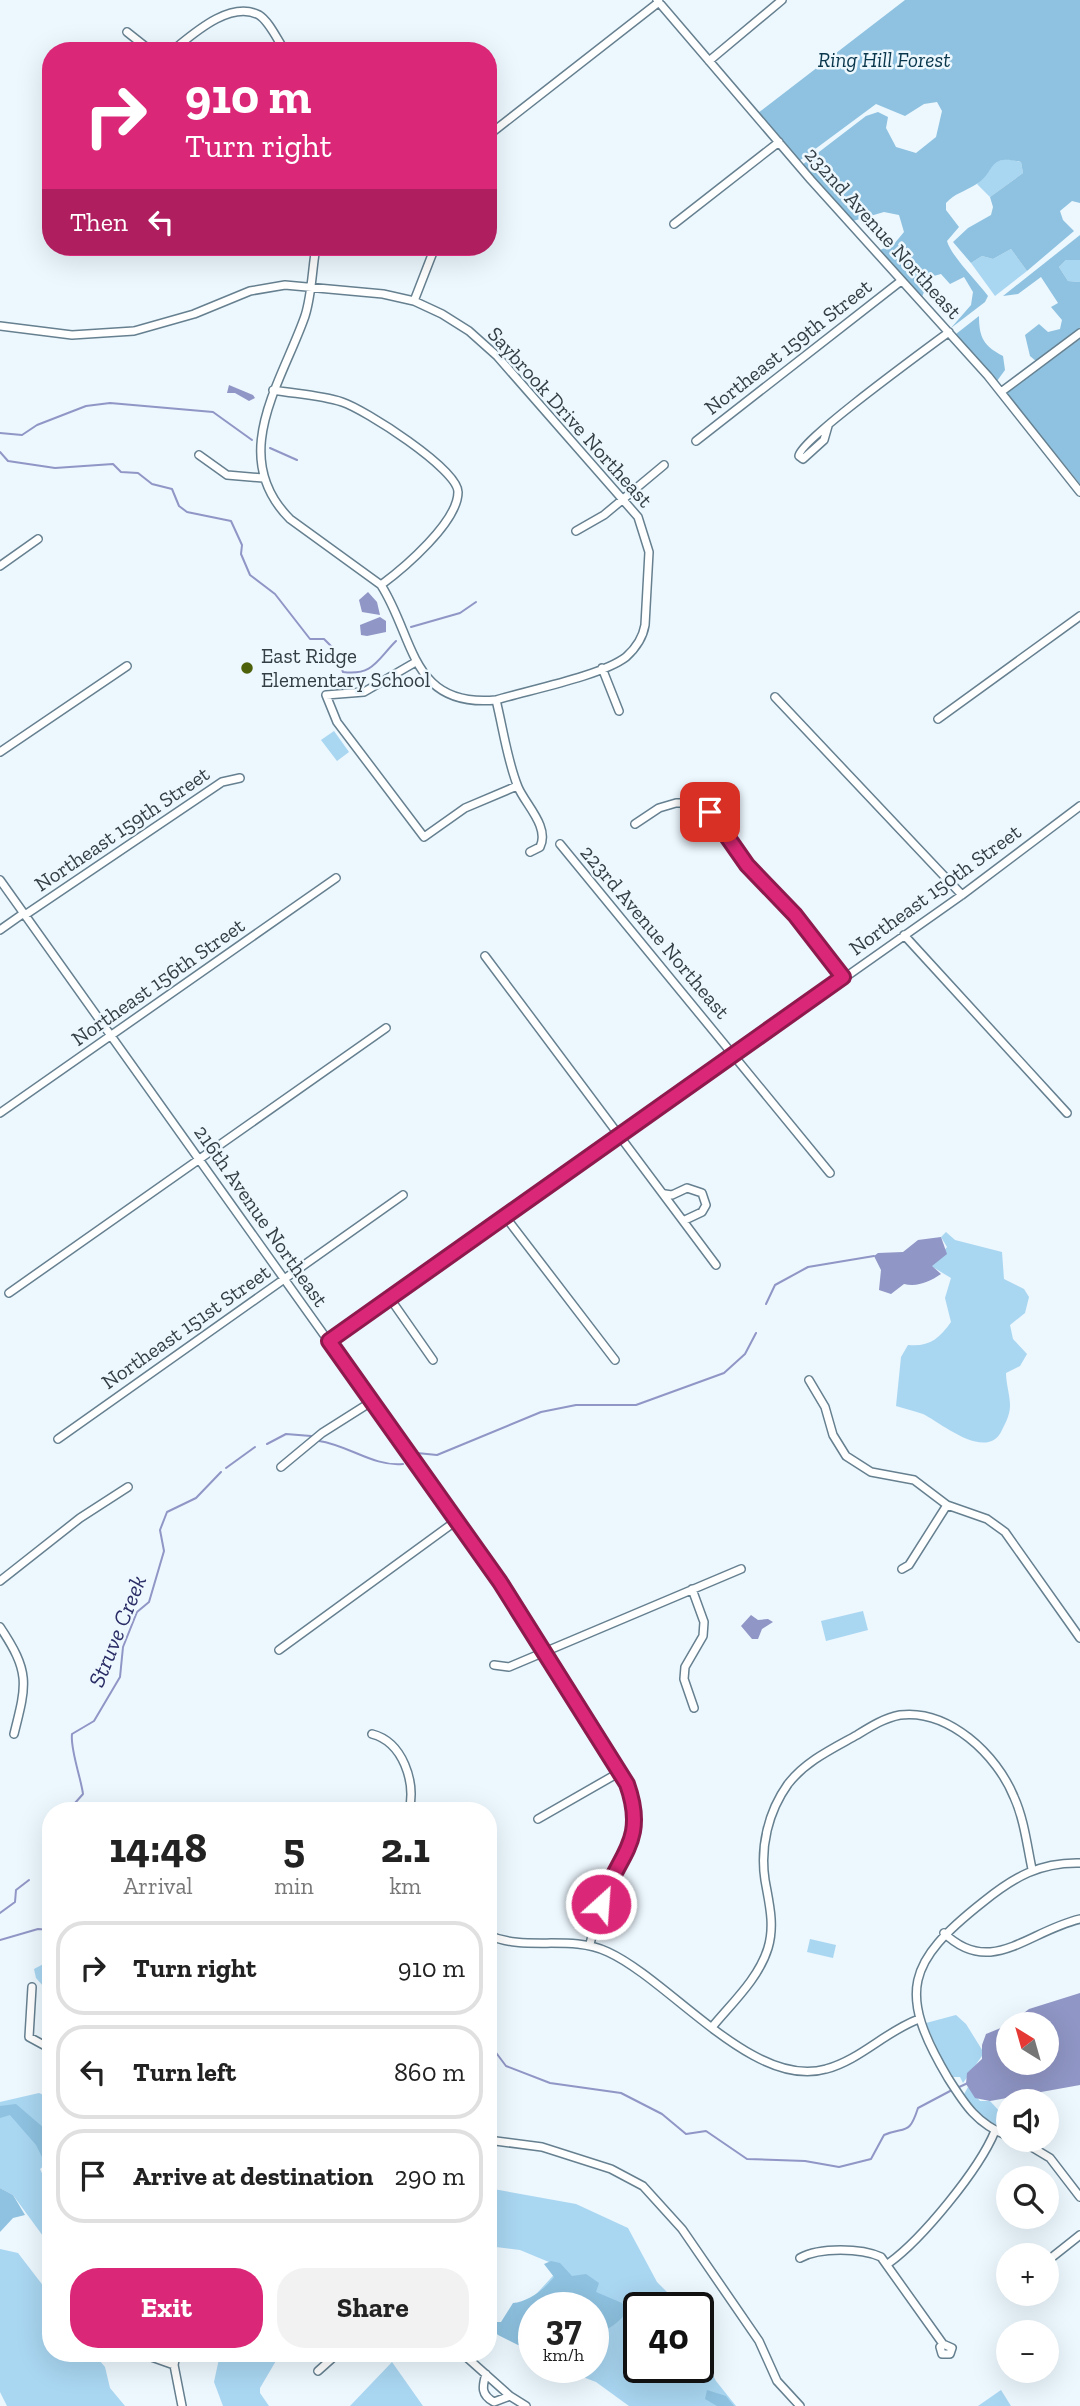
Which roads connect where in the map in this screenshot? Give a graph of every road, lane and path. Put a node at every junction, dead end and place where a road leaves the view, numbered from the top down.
1 (782, 0) edge
2 (658, 1) edge
3 (127, 32) dead end
4 (139, 42) edge
5 (185, 42) edge
6 (279, 42) edge
7 (709, 61) junction
8 (497, 129) edge
9 (779, 142) junction
10 (674, 224) dead end
11 (315, 256) edge
12 (432, 256) edge
13 (901, 281) junction
14 (310, 286) junction
15 (414, 301) junction
16 (0, 326) edge
17 (949, 332) junction
18 (1080, 333) edge
19 (273, 390) junction
20 (1001, 392) junction
21 (828, 426) junction
22 (696, 440) dead end
23 (199, 455) dead end
24 (664, 465) dead end
25 (263, 478) junction
26 (1080, 492) edge
27 (623, 499) junction
28 (576, 531) dead end
29 (38, 539) dead end
30 (0, 566) edge
31 (381, 585) junction
32 (1080, 616) edge
33 (414, 663) junction
34 (127, 666) dead end
35 (602, 668) junction
36 (775, 697) dead end
37 (496, 700) junction
38 (619, 711) dead end
39 (938, 719) dead end
40 (0, 752) edge
41 (240, 778) dead end
42 (517, 786) junction
43 (1080, 806) edge
44 (635, 824) dead end
45 (560, 844) dead end
46 (530, 852) dead end
47 (336, 878) dead end
48 (0, 880) edge
49 (962, 895) junction
50 (24, 914) junction
51 (0, 930) edge
52 (904, 935) junction
53 (485, 956) dead end
54 (843, 977) junction
55 (386, 1028) dead end
56 (112, 1037) junction
57 (734, 1055) junction
58 (1067, 1113) dead end
59 (0, 1114) edge
60 (619, 1136) junction
61 (199, 1159) junction
62 (830, 1173) dead end
63 (665, 1194) junction
64 (403, 1195) dead end
65 (504, 1215) junction
66 (685, 1220) junction
67 (716, 1265) dead end
68 (285, 1280) junction
69 (9, 1293) dead end
70 (389, 1297) junction
71 (329, 1341) junction
72 (433, 1360) dead end
73 (615, 1360) dead end
74 (809, 1380) dead end
75 (371, 1402) junction
76 (58, 1439) dead end
77 (281, 1467) dead end
78 (128, 1488) dead end
79 (947, 1505) junction
80 (456, 1521) junction
81 (902, 1569) dead end
82 (741, 1570) dead end
83 (0, 1581) edge
84 (692, 1589) junction
85 (0, 1627) edge
86 (1080, 1638) edge
87 (279, 1650) dead end
88 (544, 1652) junction
89 (494, 1665) dead end
90 (694, 1708) dead end
91 (14, 1734) dead end
92 (372, 1734) dead end
93 (621, 1772) junction
94 (409, 1802) edge
95 (538, 1819) dead end
96 (1080, 1863) edge
97 (1032, 1869) junction
98 (1080, 1919) edge
99 (944, 1933) junction
100 (497, 1938) edge
101 (590, 1944) junction
102 (32, 1987) dead end
103 (919, 2019) junction
104 (713, 2026) junction
105 (42, 2044) edge
106 (995, 2131) joint
107 (497, 2141) edge
108 (1039, 2152) edge
109 (1080, 2197) edge
110 (1080, 2235) edge
111 (1059, 2252) edge
112 (800, 2258) dead end
113 (889, 2263) junction
114 (943, 2344) dead end
115 (166, 2362) edge
116 (175, 2362) edge
117 (328, 2362) edge
118 (472, 2362) edge
119 (174, 2365) junction
120 (317, 2371) dead end
121 (486, 2374) junction
122 (509, 2396) junction
123 (182, 2406) edge
124 (526, 2406) edge
125 (800, 2406) edge

1 - 7 street
2 - 7 street, 232nd Avenue Northeast
2 - 8 street
3 - 4 street
5 - 6 street
7 - 9 street, 232nd Avenue Northeast
9 - 10 street
9 - 13 street, 232nd Avenue Northeast
11 - 14 street
12 - 15 street
13 - 17 street, 232nd Avenue Northeast
13 - 22 street, Northeast 159th Street
14 - 15 street, Saybrook Drive Northeast
14 - 16 street, Saybrook Drive Northeast
14 - 19 street
15 - 27 street, Saybrook Drive Northeast
17 - 20 street, 232nd Avenue Northeast
17 - 21 street
18 - 20 street
19 - 25 street
19 - 31 street
20 - 26 street, 232nd Avenue Northeast
21 - 21 street
23 - 25 street
24 - 27 street
25 - 31 street
27 - 28 street
27 - 35 street, Saybrook Drive Northeast
29 - 30 street
31 - 33 street
32 - 39 street
33 - 37 street
33 - 42 street
34 - 40 street
35 - 37 street
35 - 38 street
36 - 49 street
37 - 42 street
41 - 50 street, Northeast 159th Street
42 - 46 street
43 - 49 street, Northeast 150th Street
44 - 54 street
45 - 57 street, 223rd Avenue Northeast
47 - 56 street, Northeast 156th Street
48 - 50 street, 216th Avenue Northeast
49 - 52 street, Northeast 150th Street
50 - 51 street, Northeast 159th Street
50 - 56 street, 216th Avenue Northeast
52 - 54 street, Northeast 150th Street
52 - 58 street
53 - 60 street
54 - 57 street, Northeast 150th Street
55 - 61 street
56 - 59 street, Northeast 156th Street
56 - 61 street, 216th Avenue Northeast
57 - 60 street, Northeast 150th Street
57 - 62 street, 223rd Avenue Northeast
60 - 63 street
60 - 65 street, Northeast 150th Street
61 - 68 street, 216th Avenue Northeast
61 - 69 street
63 - 66 street
63 - 66 street
64 - 68 street, Northeast 151st Street
65 - 70 street, Northeast 150th Street
65 - 73 street
66 - 67 street
68 - 71 street, 216th Avenue Northeast
68 - 76 street, Northeast 151st Street
70 - 71 street, Northeast 150th Street
70 - 72 street
71 - 75 street, 216th Avenue Northeast
74 - 79 street
75 - 77 street
75 - 80 street, 216th Avenue Northeast
78 - 83 street
79 - 81 street
79 - 86 street
80 - 87 street
80 - 88 street, 216th Avenue Northeast
82 - 84 street
84 - 88 street
84 - 90 street
85 - 91 street
88 - 89 street
88 - 93 street, 216th Avenue Northeast
92 - 94 street
93 - 95 street
93 - 101 street, 216th Avenue Northeast
96 - 97 street
97 - 99 street
97 - 104 street
98 - 99 street
99 - 103 street
100 - 101 street
101 - 104 street
102 - 105 street
103 - 104 street
103 - 106 street
106 - 113 street
107 - 125 street
108 - 109 street
110 - 111 street
112 - 113 street
113 - 114 street
115 - 119 street
116 - 119 street
117 - 120 street
118 - 121 street
119 - 123 street
121 - 122 street
121 - 122 street
122 - 124 street

